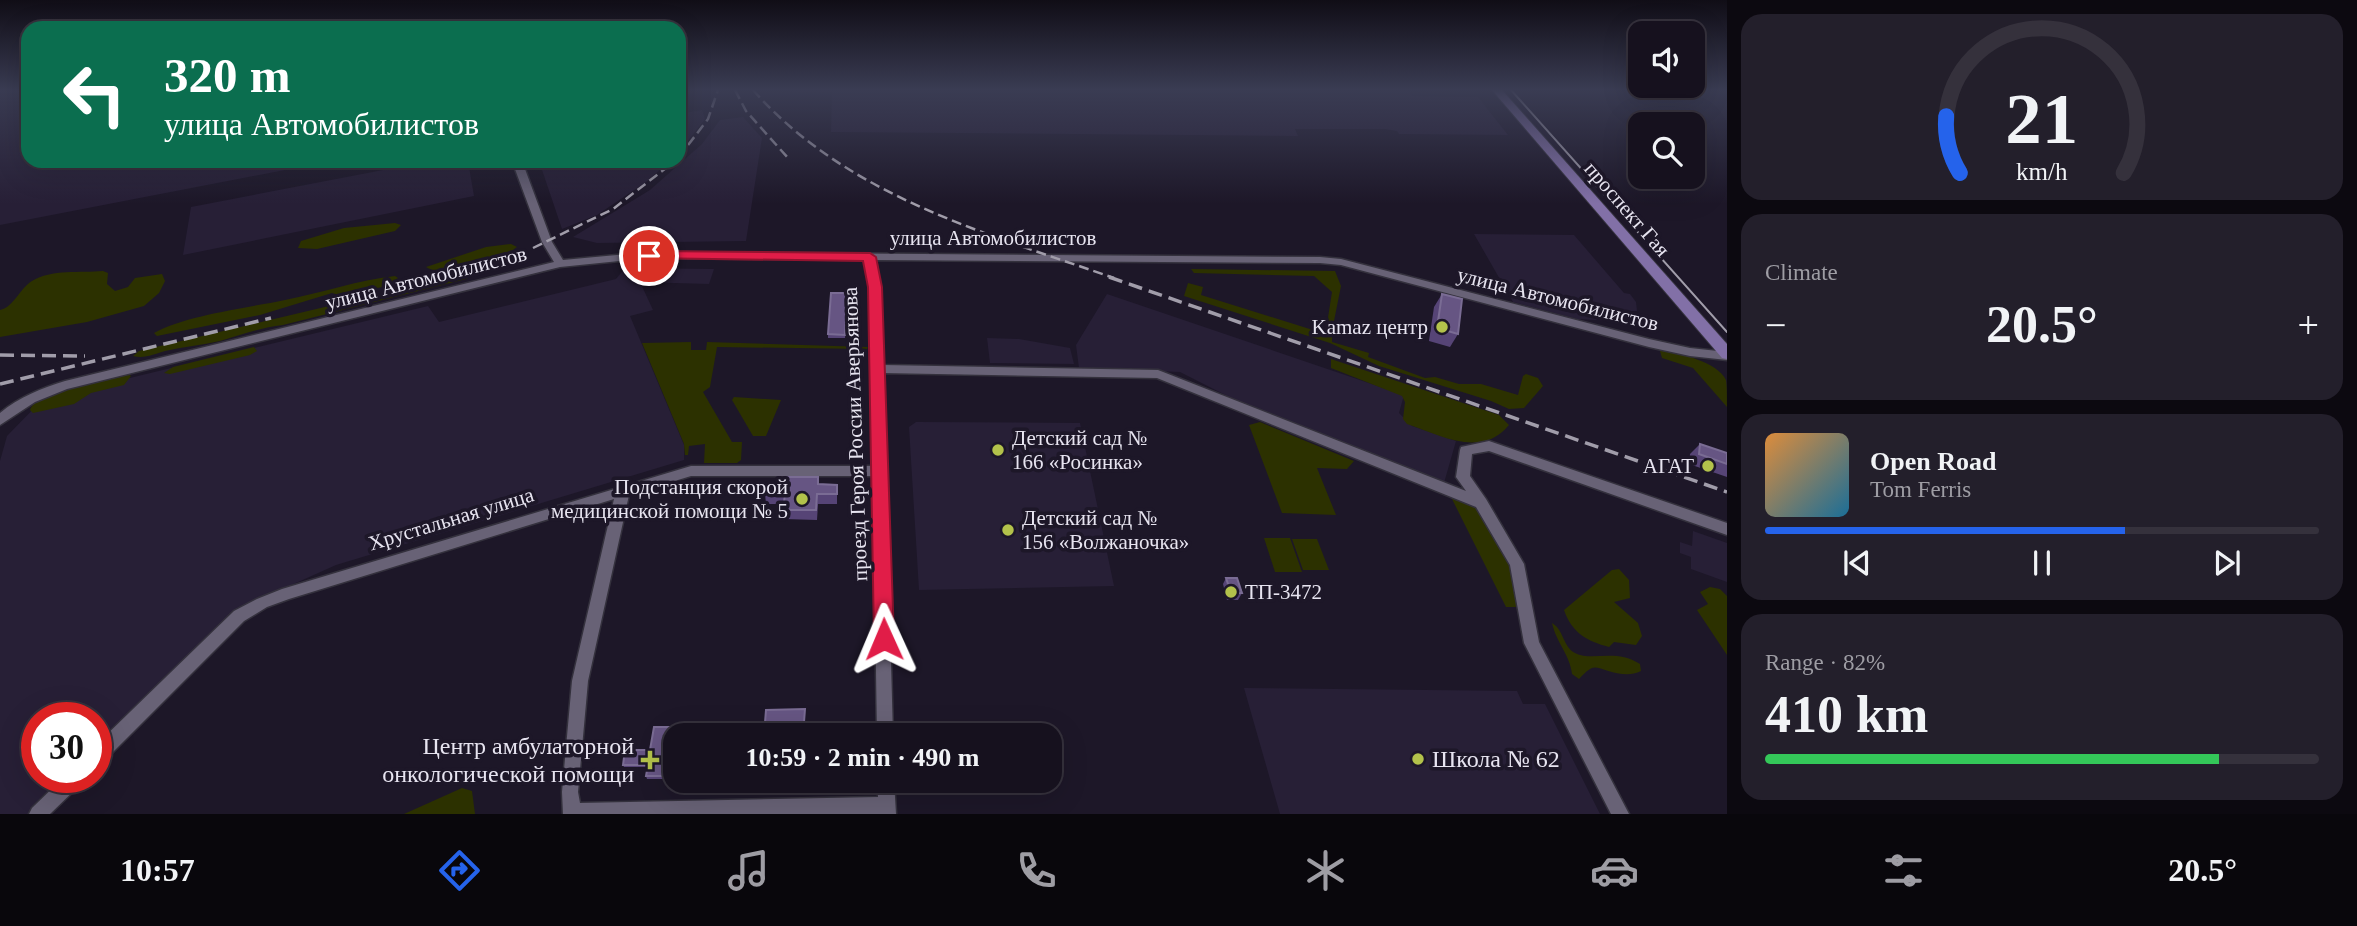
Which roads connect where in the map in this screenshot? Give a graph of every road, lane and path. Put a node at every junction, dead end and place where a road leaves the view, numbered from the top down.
1 (1530, 128) edge
2 (520, 168) edge
3 (870, 257) junction
4 (560, 264) junction
5 (1727, 355) edge
6 (877, 369) junction
7 (0, 420) edge
8 (880, 471) junction
9 (1463, 477) junction
10 (623, 491) junction
11 (1445, 491) junction
12 (1481, 503) junction
13 (1727, 529) edge
14 (885, 723) edge
15 (112, 741) edge
16 (60, 793) edge
17 (886, 809) edge
18 (573, 813) edge
19 (38, 814) edge
20 (1620, 814) edge

1 - 5 main road, проспект Гая
2 - 4 street
3 - 4 street, улица Автомобилистов
3 - 5 street, улица Автомобилистов
3 - 6 street, проезд Героя России Аверьянова
4 - 7 street, улица Автомобилистов
6 - 8 street, проезд Героя России Аверьянова
6 - 11 street
8 - 10 street, Хрустальная улица
8 - 14 street, проезд Героя России Аверьянова
9 - 11 street
9 - 12 street
9 - 13 street
10 - 15 street, Хрустальная улица
10 - 18 street
11 - 12 street
12 - 20 street
16 - 19 street
17 - 18 street

